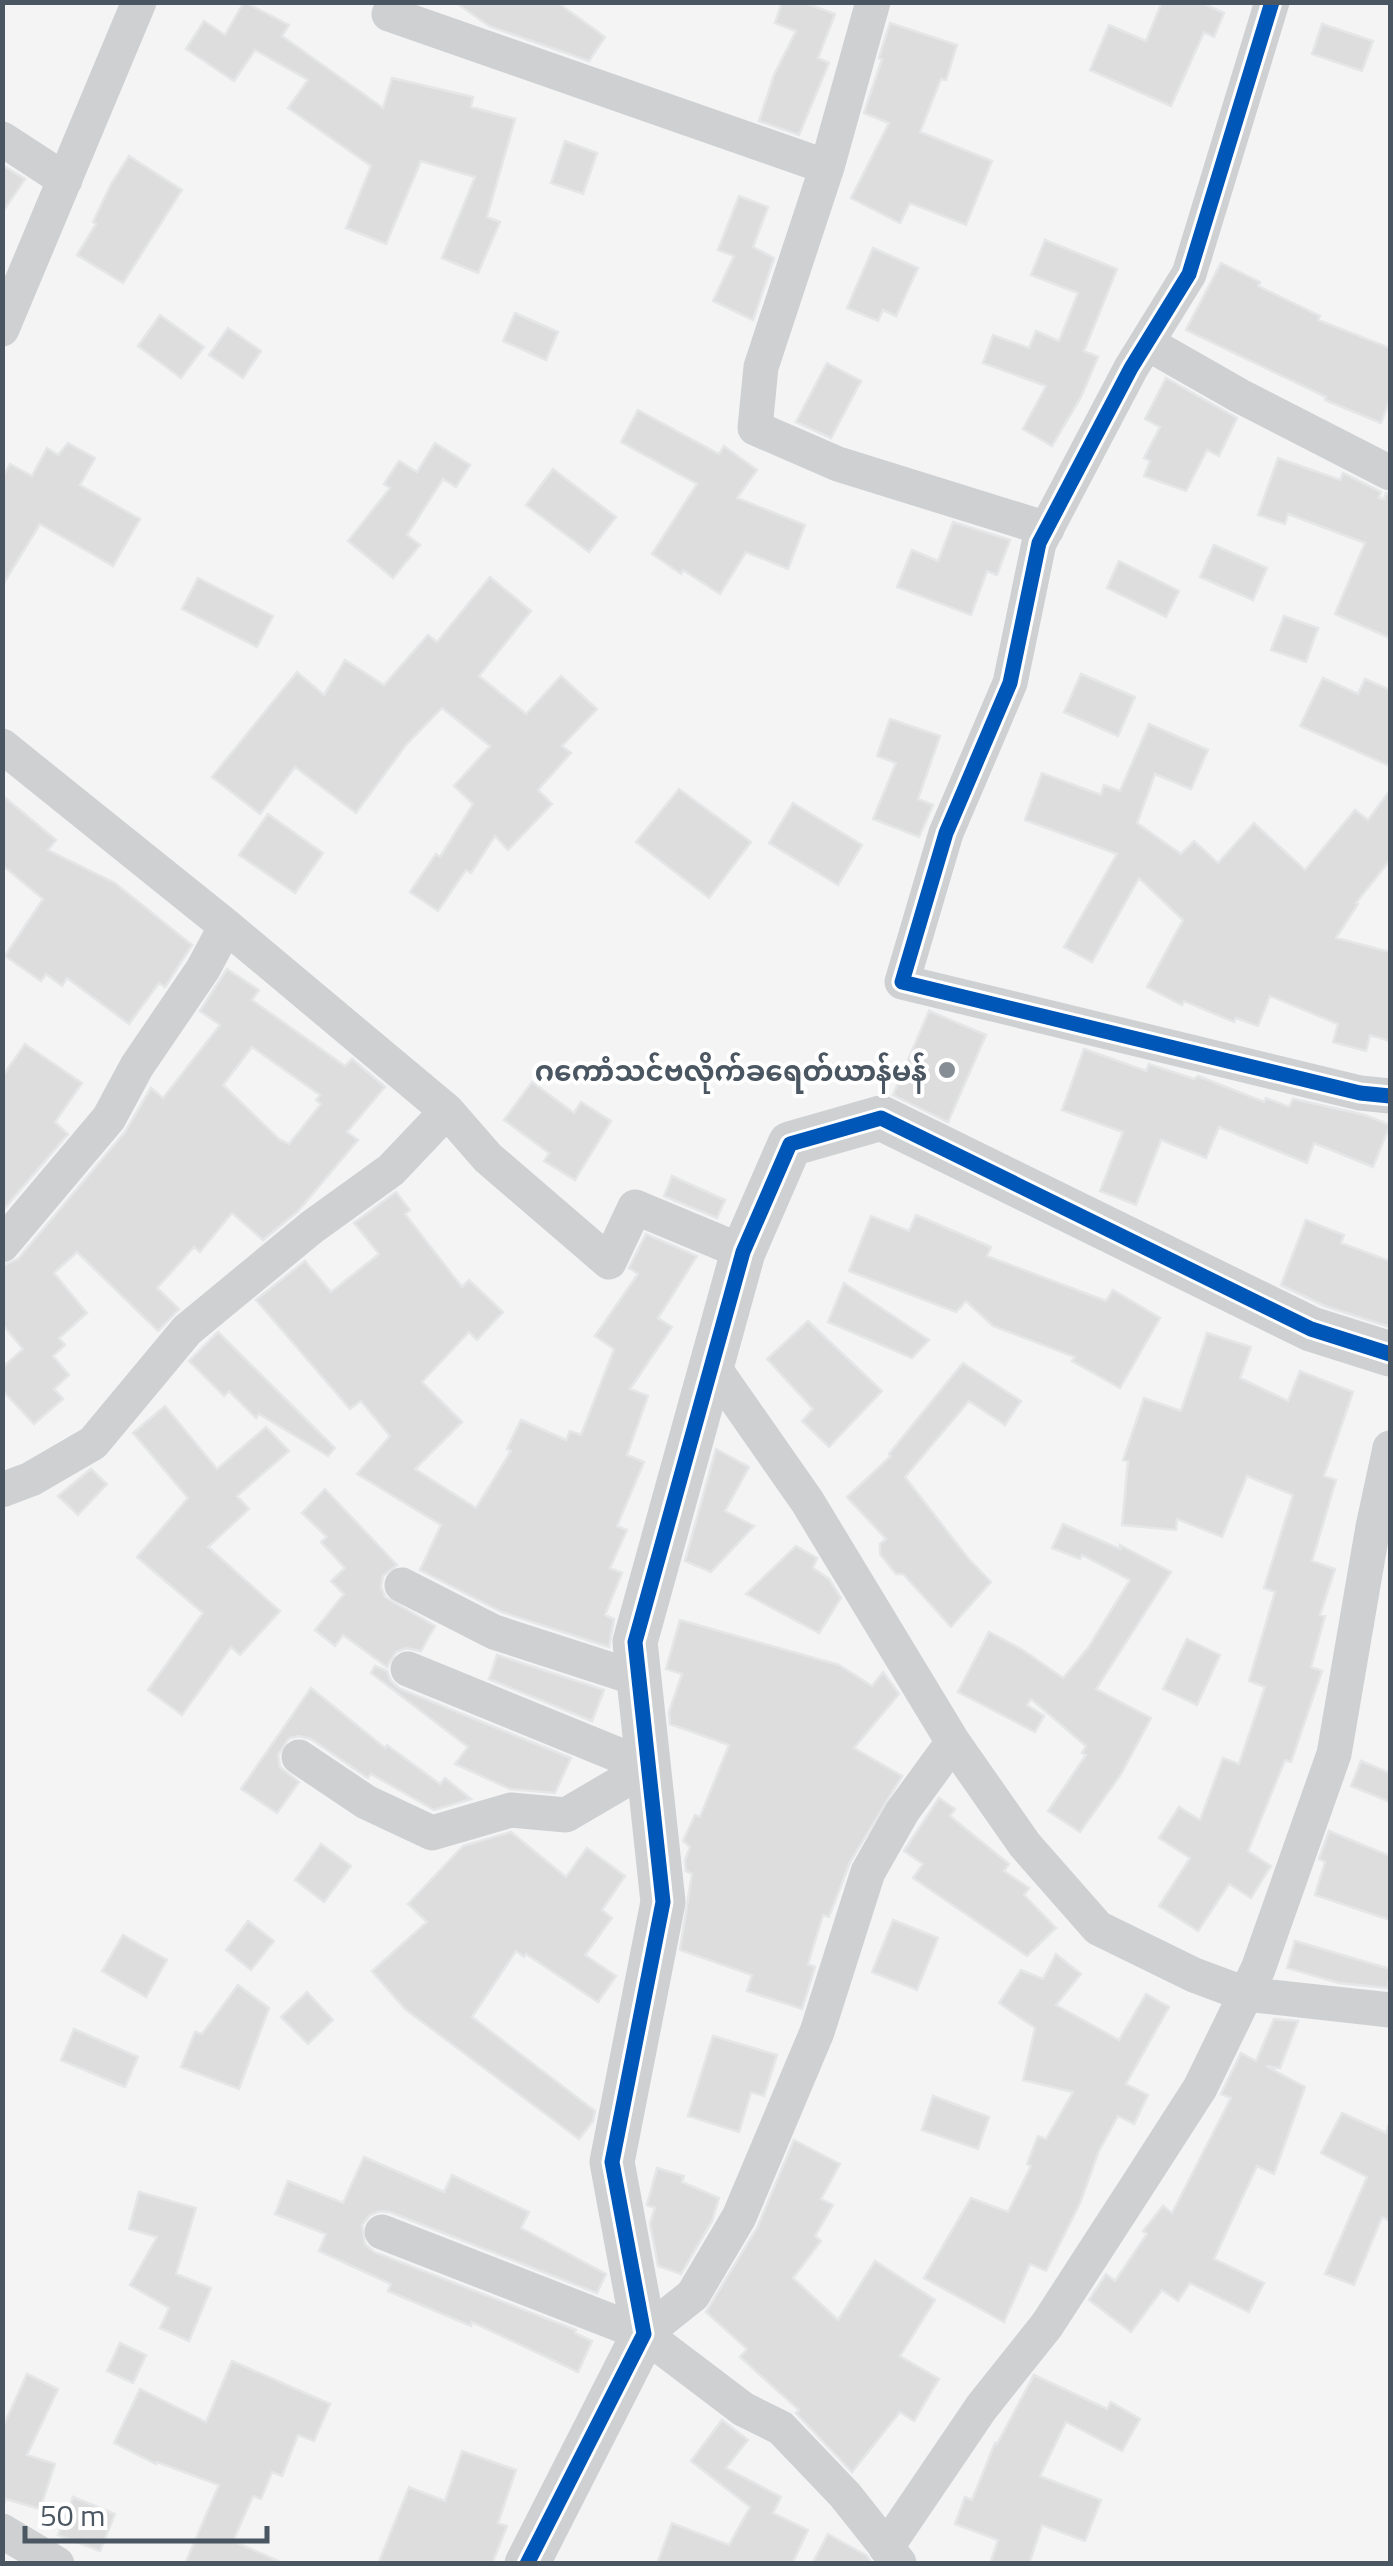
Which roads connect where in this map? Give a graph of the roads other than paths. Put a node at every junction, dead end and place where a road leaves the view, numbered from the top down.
1 (139, 2) edge
2 (394, 2) edge
3 (874, 2) edge
4 (1272, 2) edge
5 (2, 140) edge
6 (827, 167) junction
7 (65, 180) junction
8 (2, 329) edge
9 (1147, 343) junction
10 (1390, 473) edge
11 (1046, 529) junction
12 (2, 746) edge
13 (226, 926) junction
14 (1390, 1096) edge
15 (447, 1111) junction
16 (2, 1245) edge
17 (743, 1252) junction
18 (1390, 1354) edge
19 (712, 1365) junction
20 (1390, 1448) edge
21 (2, 1490) edge
22 (402, 1585) dead end
23 (408, 1669) dead end
24 (639, 1679) junction
25 (953, 1742) junction
26 (299, 1757) dead end
27 (648, 1768) junction
28 (1246, 1994) junction
29 (1390, 2010) edge
30 (382, 2232) dead end
31 (644, 2334) junction
32 (2, 2531) edge
33 (893, 2556) edge
34 (57, 2564) edge
35 (528, 2564) edge

1 - 7 street
2 - 6 street
3 - 6 street
4 - 9 street
5 - 7 street
6 - 11 street
7 - 8 street
9 - 10 street
9 - 11 street
11 - 14 street
12 - 13 street
13 - 15 street
13 - 16 street
15 - 17 street
15 - 21 street
17 - 18 street
17 - 19 street
19 - 24 street
19 - 25 street
20 - 28 street
22 - 24 street
23 - 27 street
24 - 27 street
25 - 28 street
25 - 31 street
26 - 27 street
27 - 31 street
28 - 29 street
28 - 33 street
30 - 31 street
31 - 33 street
31 - 35 street
32 - 34 street

